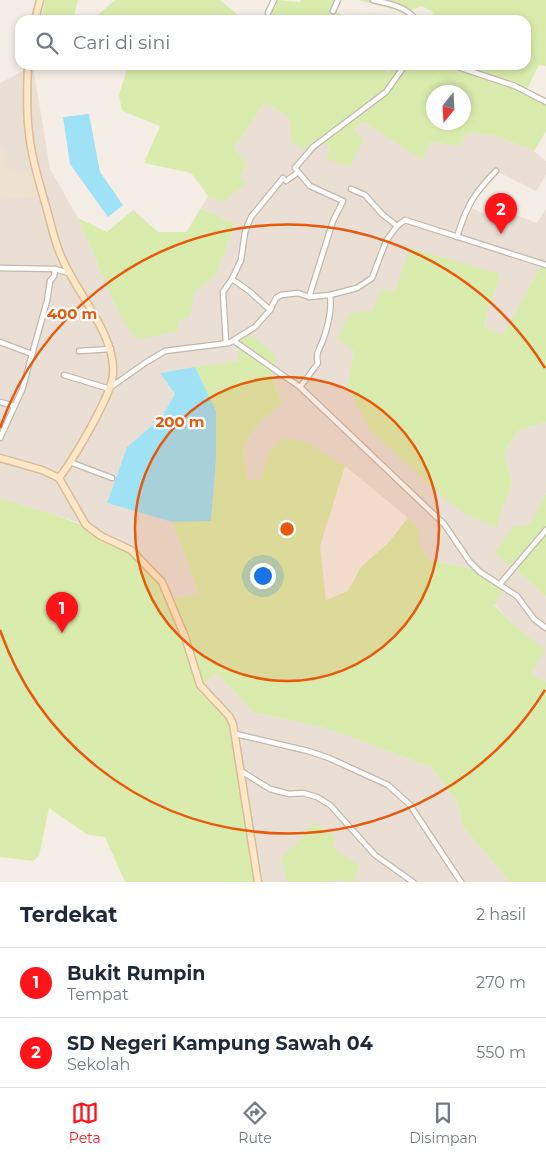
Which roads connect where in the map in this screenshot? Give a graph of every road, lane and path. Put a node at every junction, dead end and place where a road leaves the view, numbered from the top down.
1 (40, 0) edge
2 (274, 0) edge
3 (338, 0) edge
4 (373, 0) edge
5 (333, 11) dead end
6 (268, 12) dead end
7 (36, 15) edge
8 (412, 15) edge
9 (28, 70) edge
10 (401, 70) edge
11 (467, 70) edge
12 (546, 102) edge
13 (496, 171) dead end
14 (297, 173) junction
15 (351, 189) dead end
16 (397, 226) junction
17 (457, 237) junction
18 (546, 265) edge
19 (0, 268) edge
20 (55, 269) junction
21 (68, 273) junction
22 (232, 280) junction
23 (330, 295) junction
24 (309, 297) junction
25 (270, 310) junction
26 (234, 341) junction
27 (0, 342) edge
28 (226, 343) junction
29 (110, 349) junction
30 (79, 351) dead end
31 (32, 354) junction
32 (64, 375) dead end
33 (300, 387) junction
34 (111, 388) junction
35 (0, 402) edge
36 (14, 406) junction
37 (0, 438) edge
38 (0, 458) edge
39 (70, 462) junction
40 (59, 478) junction
41 (112, 478) dead end
42 (546, 530) edge
43 (500, 584) junction
44 (546, 628) edge
45 (236, 734) junction
46 (242, 771) junction
47 (258, 882) edge
48 (413, 882) edge
49 (461, 882) edge

1 - 7 main road
2 - 6 street
3 - 5 street
4 - 8 street
9 - 21 main road
10 - 14 street
11 - 12 street
13 - 17 street
14 - 22 street
14 - 24 street
15 - 16 street
16 - 17 street
16 - 23 street
17 - 18 street
19 - 20 street
20 - 21 street
20 - 31 street
21 - 29 main road
22 - 25 street
22 - 28 street
23 - 24 street
23 - 33 street
24 - 25 street
25 - 26 street
26 - 28 street
26 - 33 street
27 - 31 street
28 - 34 street
29 - 30 street
29 - 34 main road
31 - 36 street
32 - 34 street
33 - 43 street
34 - 39 main road
35 - 36 street
36 - 37 street
38 - 40 main road
39 - 40 main road
39 - 41 street
40 - 45 main road
42 - 43 street
43 - 44 street
45 - 46 main road
45 - 49 street
46 - 47 main road
46 - 48 street

